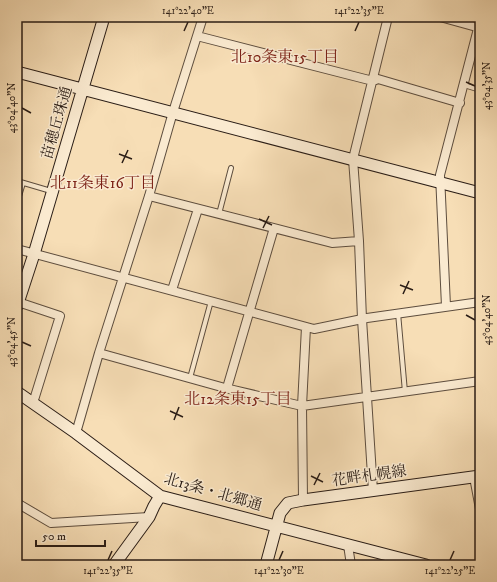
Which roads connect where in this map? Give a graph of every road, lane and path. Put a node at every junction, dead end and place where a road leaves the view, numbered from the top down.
1 (104, 17) edge
2 (203, 17) edge
3 (388, 17) edge
4 (440, 17) edge
5 (479, 25) edge
6 (197, 36) junction
7 (17, 72) edge
8 (373, 81) junction
9 (464, 85) junction
10 (83, 89) junction
11 (480, 90) edge
12 (460, 103) junction
13 (173, 112) junction
14 (353, 159) junction
15 (231, 168) dead end
16 (17, 181) edge
17 (23, 183) junction
18 (440, 183) junction
19 (53, 192) junction
20 (480, 193) edge
21 (149, 196) junction
22 (17, 204) edge
23 (198, 209) junction
24 (219, 214) junction
25 (274, 228) junction
26 (359, 241) junction
27 (17, 249) edge
28 (34, 254) junction
29 (124, 277) junction
30 (172, 290) junction
31 (211, 301) junction
32 (480, 302) edge
33 (18, 304) edge
34 (446, 306) junction
35 (249, 311) junction
36 (398, 313) junction
37 (362, 319) junction
38 (306, 327) junction
39 (99, 353) junction
40 (190, 378) junction
41 (480, 381) edge
42 (227, 388) junction
43 (17, 392) edge
44 (404, 392) junction
45 (368, 397) junction
46 (32, 403) junction
47 (302, 406) junction
48 (76, 433) junction
49 (477, 476) edge
50 (373, 491) junction
51 (160, 496) junction
52 (304, 500) junction
53 (17, 503) edge
54 (480, 509) edge
55 (150, 517) junction
56 (277, 526) junction
57 (348, 544) junction
58 (397, 561) edge
59 (114, 565) edge
60 (266, 565) edge
61 (351, 565) edge
62 (426, 565) edge

1 - 10 street, 苗穂丘珠通
2 - 6 street
3 - 8 street
4 - 5 street
5 - 9 street
6 - 8 street
6 - 13 street
7 - 10 street
8 - 12 street
8 - 14 street
9 - 11 lane
9 - 12 street
10 - 13 street
10 - 19 street, 苗穂丘珠通
12 - 18 street
13 - 14 street
13 - 21 street
14 - 18 street
14 - 26 street
15 - 24 lane
16 - 17 lane
17 - 19 lane
17 - 22 lane
18 - 20 street
18 - 34 street
19 - 28 street, 苗穂丘珠通
21 - 23 street
21 - 29 street
23 - 24 street
23 - 30 street
24 - 25 street
25 - 26 street
25 - 35 street
26 - 37 street
27 - 28 street
28 - 29 street
28 - 33 street, 苗穂丘珠通
29 - 30 street
29 - 39 street
30 - 31 street
31 - 35 street
31 - 40 lane
32 - 34 street
33 - 46 street
34 - 36 street
35 - 38 street
35 - 42 street
36 - 37 street
36 - 44 lane
37 - 38 street
37 - 45 street
38 - 47 street
39 - 40 street
39 - 48 street
40 - 42 street
41 - 44 street
42 - 47 street
43 - 46 street, 北13条・北郷通
44 - 45 street
45 - 47 street
45 - 50 street
46 - 48 street, 北13条・北郷通
47 - 52 street
48 - 51 street, 北13条・北郷通
49 - 50 street, 花畔札幌線
49 - 54 street
50 - 52 street, 花畔札幌線
51 - 55 street
51 - 56 street, 北13条・北郷通
52 - 56 street, 花畔札幌線
53 - 55 street
55 - 59 street
56 - 57 street, 北13条・北郷通
56 - 60 street
57 - 58 street, 北13条・北郷通
57 - 61 street
58 - 62 street, 北13条・北郷通

